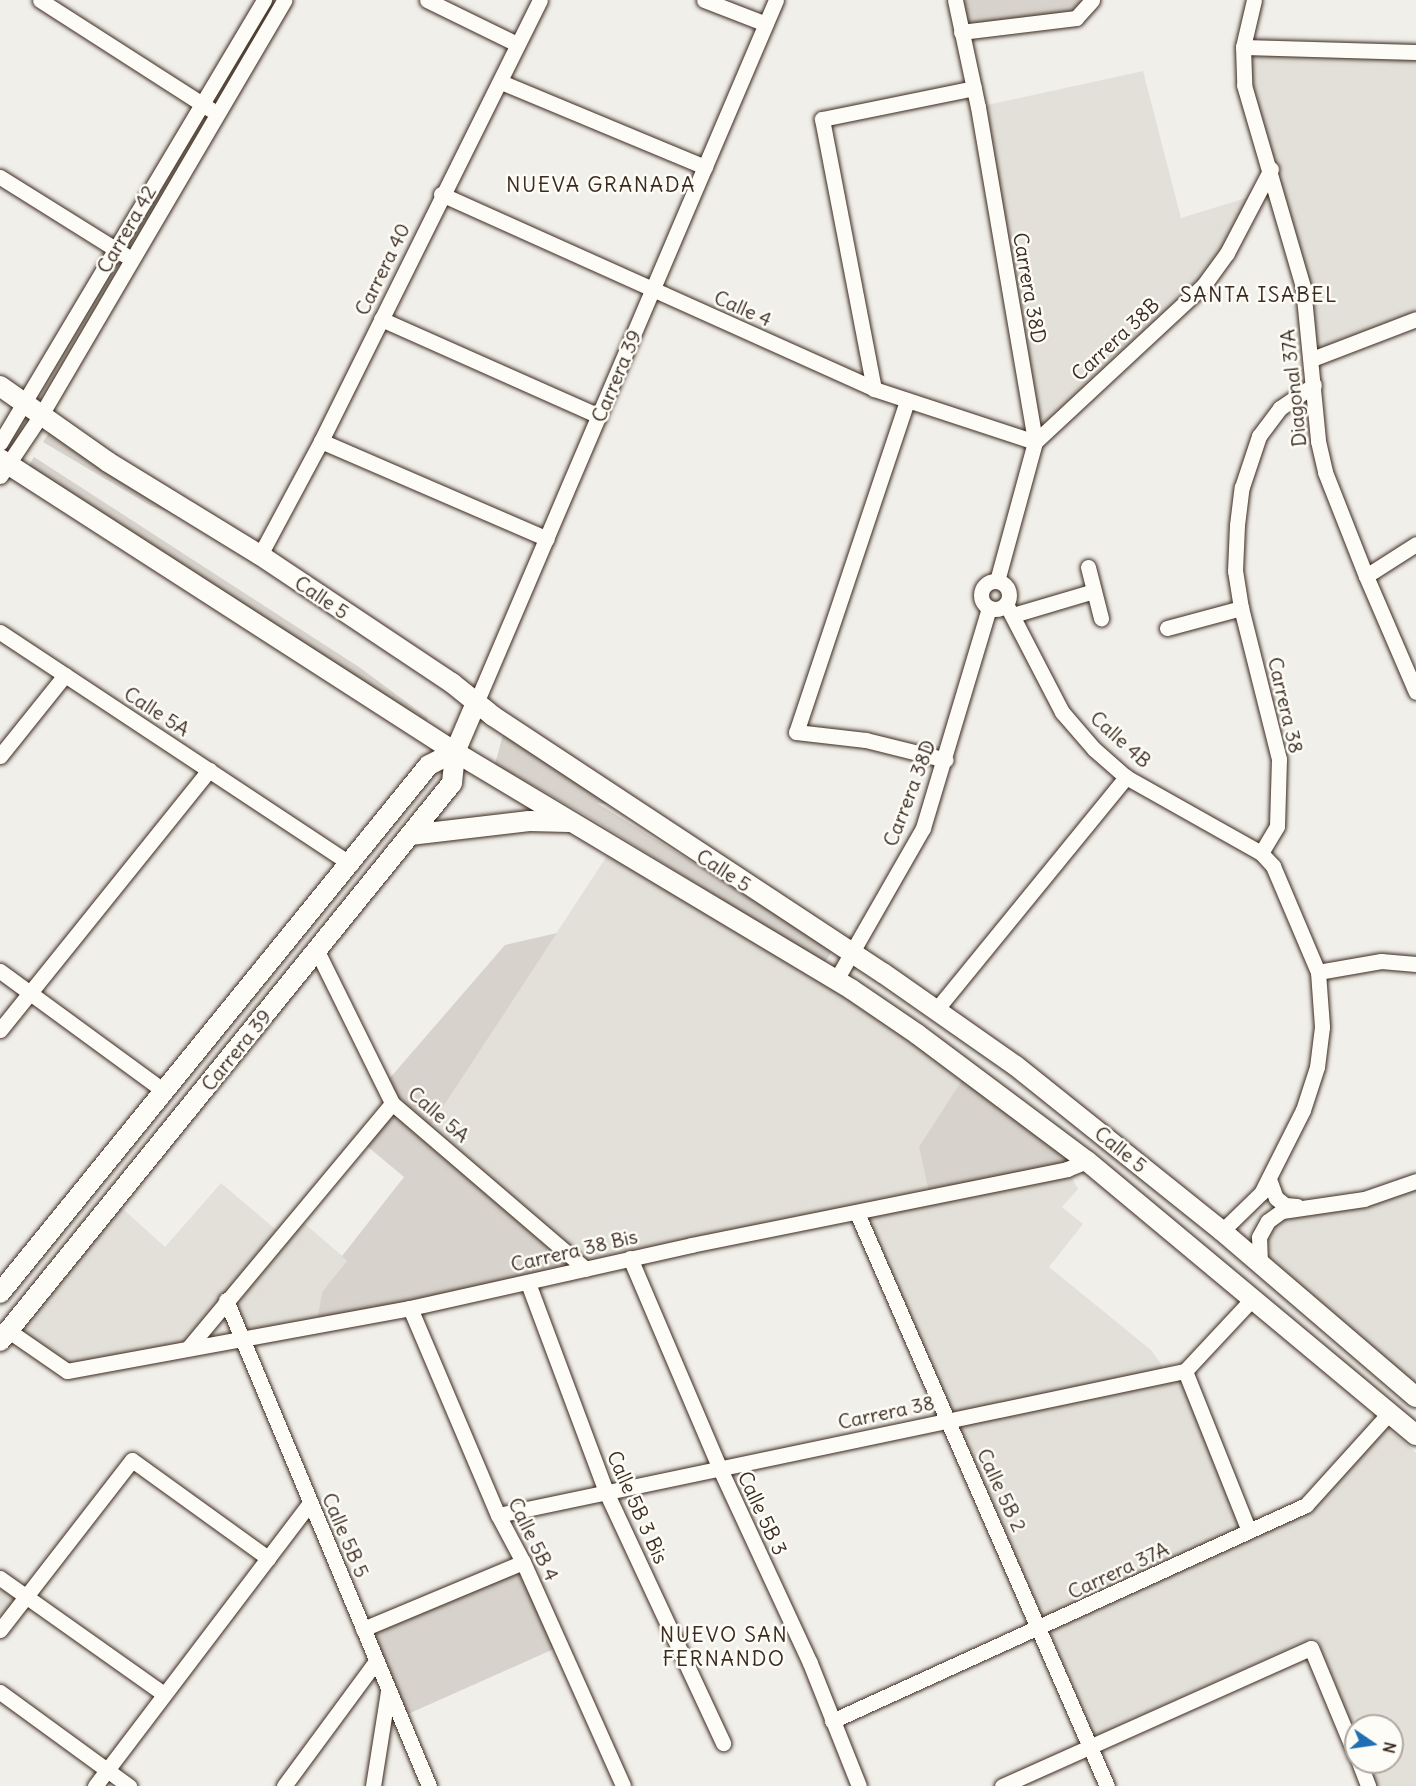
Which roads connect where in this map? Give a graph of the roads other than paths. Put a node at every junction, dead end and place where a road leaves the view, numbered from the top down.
1 (40, 0) edge
2 (264, 0) edge
3 (284, 0) edge
4 (427, 0) edge
5 (540, 0) edge
6 (704, 0) edge
7 (776, 0) edge
8 (955, 0) edge
9 (1092, 0) edge
10 (1254, 0) edge
11 (766, 24) junction
12 (961, 32) junction
13 (518, 45) junction
14 (1244, 47) junction
15 (1416, 52) edge
16 (501, 82) junction
17 (974, 88) junction
18 (202, 105) junction
19 (217, 114) junction
20 (705, 167) junction
21 (1271, 169) junction
22 (0, 177) edge
23 (441, 194) junction
24 (117, 250) junction
25 (132, 260) junction
26 (652, 291) junction
27 (381, 319) junction
28 (1416, 319) edge
29 (1312, 359) junction
30 (1314, 385) junction
31 (0, 386) edge
32 (874, 389) junction
33 (907, 401) junction
34 (34, 410) junction
35 (599, 416) junction
36 (321, 441) junction
37 (1035, 442) junction
38 (0, 443) edge
39 (3, 466) edge
40 (547, 539) junction
41 (1416, 544) edge
42 (260, 555) junction
43 (1088, 567) dead end
44 (1366, 576) junction
45 (997, 581) junction
46 (1094, 591) junction
47 (989, 608) junction
48 (1241, 608) junction
49 (1010, 610) junction
50 (1101, 618) dead end
51 (1167, 628) dead end
52 (0, 632) edge
53 (65, 675) junction
54 (1416, 692) edge
55 (476, 703) junction
56 (455, 752) junction
57 (0, 756) edge
58 (946, 760) junction
59 (209, 770) junction
60 (1126, 777) junction
61 (576, 823) junction
62 (410, 835) junction
63 (1261, 853) junction
64 (351, 864) junction
65 (317, 951) junction
66 (852, 953) junction
67 (1416, 964) edge
68 (0, 971) edge
69 (1318, 972) junction
70 (836, 980) junction
71 (30, 993) junction
72 (936, 1010) junction
73 (0, 1030) edge
74 (164, 1091) junction
75 (392, 1103) junction
76 (1087, 1161) junction
77 (1269, 1179) junction
78 (1416, 1182) edge
79 (1297, 1206) junction
80 (857, 1213) junction
81 (1222, 1230) junction
82 (630, 1258) junction
83 (1260, 1264) junction
84 (586, 1269) junction
85 (528, 1283) junction
86 (0, 1293) edge
87 (1253, 1298) junction
88 (226, 1300) junction
89 (410, 1308) junction
90 (4, 1336) edge
91 (240, 1338) junction
92 (189, 1347) junction
93 (1185, 1371) junction
94 (1416, 1397) edge
95 (1390, 1412) junction
96 (946, 1420) junction
97 (1416, 1435) edge
98 (720, 1469) junction
99 (607, 1494) junction
100 (310, 1503) junction
101 (498, 1515) junction
102 (1249, 1531) junction
103 (268, 1558) junction
104 (523, 1562) junction
105 (0, 1578) edge
106 (24, 1596) junction
107 (363, 1629) junction
108 (1040, 1629) junction
109 (0, 1630) edge
110 (376, 1661) junction
111 (388, 1689) junction
112 (0, 1692) edge
113 (164, 1694) junction
114 (832, 1721) junction
115 (1344, 1727) edge
116 (723, 1743) dead end
117 (1090, 1747) junction
118 (107, 1770) junction
119 (95, 1786) edge
120 (129, 1786) edge
121 (284, 1786) edge
122 (373, 1786) edge
123 (429, 1786) edge
124 (622, 1786) edge
125 (859, 1786) edge
126 (1002, 1786) edge
127 (1107, 1786) edge

1 - 18 street
2 - 18 street, Carrera 42
3 - 19 street, Carrera 42
4 - 13 street
5 - 13 street, Carrera 40
6 - 11 street
7 - 11 street, Carrera 39
8 - 12 street, Carrera 38D
9 - 12 street
10 - 14 street, Diagonal 37A
11 - 20 street, Carrera 39
12 - 17 street, Carrera 38D
13 - 16 street, Carrera 40
14 - 15 street
14 - 21 street, Diagonal 37A
16 - 20 street
16 - 23 street, Carrera 40
17 - 32 street
17 - 37 street, Carrera 38D
18 - 19 street
18 - 24 street, Carrera 42
19 - 25 street, Carrera 42
20 - 26 street, Carrera 39
21 - 29 street, Diagonal 37A
21 - 37 street, Carrera 38B
22 - 24 street
23 - 26 street, Calle 4
23 - 27 street, Carrera 40
24 - 25 street
24 - 34 street, Carrera 42
25 - 34 street, Carrera 42
26 - 32 street, Calle 4
26 - 35 street, Carrera 39
27 - 35 street
27 - 36 street, Carrera 40
28 - 29 street
29 - 30 street, Diagonal 37A
30 - 44 street, Diagonal 37A
30 - 48 street, Carrera 38
31 - 34 main road, Calle 5
32 - 33 street, Calle 4
33 - 37 street, Calle 4
33 - 58 street
34 - 38 street, Carrera 42
34 - 39 street, Carrera 42
34 - 42 main road, Calle 5
35 - 40 street, Carrera 39
36 - 40 street
36 - 42 street, Carrera 40
37 - 45 street, Carrera 38D
39 - 56 main road, Calle 5
40 - 55 street, Carrera 39
41 - 44 street
42 - 55 main road, Calle 5
43 - 46 street
44 - 54 street, Diagonal 37A
45 - 47 street
45 - 49 street
46 - 49 street
46 - 50 street
47 - 49 street
47 - 58 street, Carrera 38D
48 - 51 street
48 - 63 street, Carrera 38
49 - 60 street, Calle 4B
52 - 53 street, Calle 5A
53 - 57 street
53 - 59 street, Calle 5A
55 - 56 main road, Carrera 39
55 - 66 main road, Calle 5
56 - 61 main road, Calle 5
56 - 62 main road, Carrera 39
56 - 64 main road, Carrera 39
58 - 66 street, Carrera 38D
59 - 64 street, Calle 5A
59 - 71 street
60 - 63 street, Calle 4B
60 - 72 street
61 - 62 main road
61 - 70 main road, Calle 5
62 - 65 main road, Carrera 39
63 - 69 street
64 - 74 main road, Carrera 39
65 - 75 street, Calle 5A
65 - 90 main road, Carrera 39
66 - 70 street, Carrera 38D
66 - 72 main road, Calle 5
67 - 69 street
68 - 71 street
69 - 77 street
70 - 76 main road, Calle 5
71 - 73 street
71 - 74 street
72 - 81 main road, Calle 5
74 - 86 main road, Carrera 39
75 - 84 street, Calle 5A
75 - 88 street
76 - 80 street, Carrera 38 Bis
76 - 87 main road, Calle 5
77 - 79 street
77 - 81 street
78 - 79 street
79 - 83 street
80 - 82 street, Carrera 38 Bis
80 - 96 street, Calle 5B 2
81 - 83 main road, Calle 5
82 - 84 street, Carrera 38 Bis
82 - 98 street, Calle 5B 3
83 - 94 main road, Calle 5
84 - 85 street, Carrera 38 Bis
85 - 89 street, Carrera 38 Bis
85 - 99 street, Calle 5B 3 Bis
87 - 93 street
87 - 95 main road, Calle 5
88 - 91 street, Calle 5B 5
88 - 92 street
89 - 91 street, Carrera 38 Bis
89 - 101 street, Calle 5B 4
90 - 92 street, Carrera 38 Bis
91 - 92 street, Carrera 38 Bis
91 - 100 street, Calle 5B 5
93 - 96 street, Carrera 38
93 - 102 street
95 - 97 main road, Calle 5
95 - 102 street, Carrera 37A
96 - 98 street, Carrera 38
96 - 108 street, Calle 5B 2
98 - 99 street, Carrera 38
98 - 114 street, Calle 5B 3
99 - 101 street, Carrera 38
99 - 116 street, Calle 5B 3 Bis
100 - 103 street
100 - 107 street, Calle 5B 5
101 - 104 street, Calle 5B 4
102 - 108 street, Carrera 37A
103 - 106 street
103 - 113 street
104 - 107 street
104 - 124 street, Calle 5B 4
105 - 106 street
106 - 109 street
106 - 113 street
107 - 110 street, Calle 5B 5
108 - 114 street, Carrera 37A
108 - 117 street, Calle 5B 2
110 - 111 street, Calle 5B 5
110 - 121 street
111 - 122 street
111 - 123 street, Calle 5B 5
112 - 118 street
113 - 118 street
114 - 125 street, Calle 5B 3
115 - 117 street
117 - 126 street
117 - 127 street, Calle 5B 2
118 - 119 street
118 - 120 street

